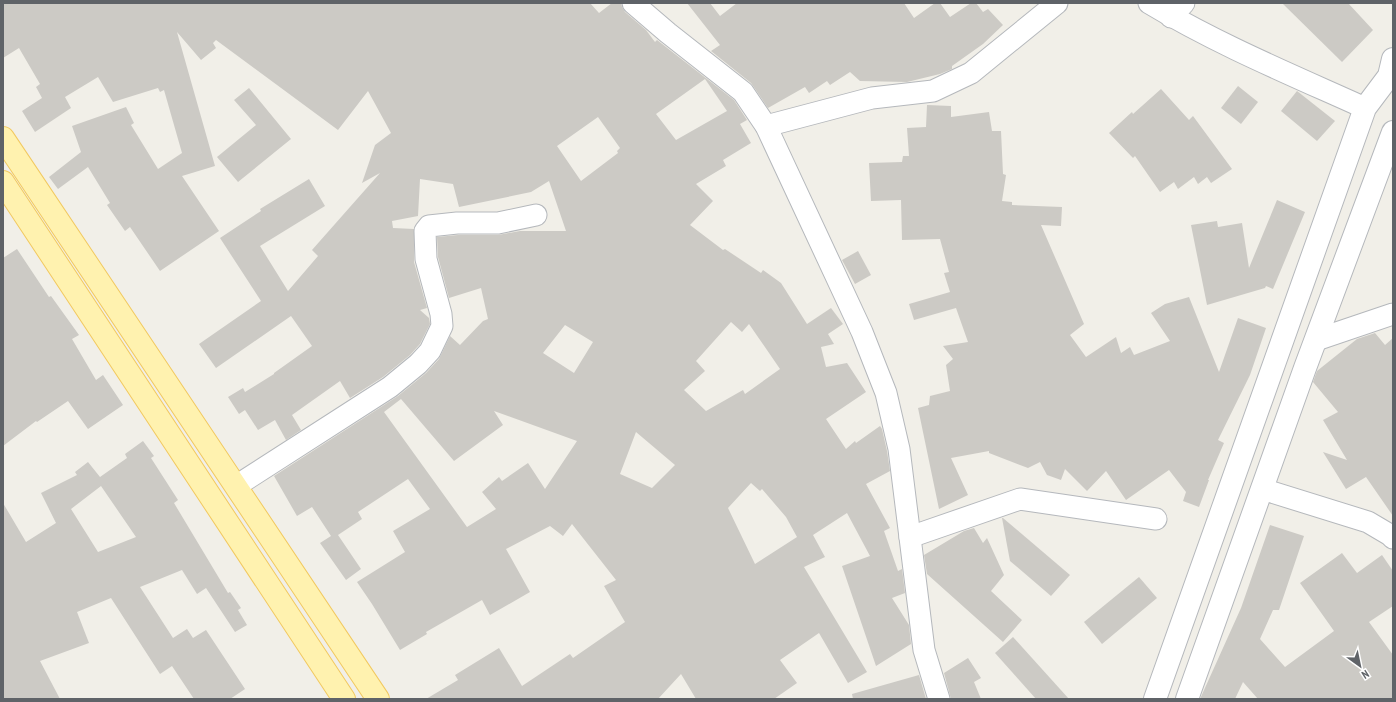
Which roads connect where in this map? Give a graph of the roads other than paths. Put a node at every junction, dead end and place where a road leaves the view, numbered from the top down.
1 (633, 3) edge
2 (1056, 3) edge
3 (1149, 3) edge
4 (1178, 10) edge
5 (1393, 59) edge
6 (1365, 108) junction
7 (766, 126) junction
8 (1393, 132) edge
9 (3, 138) edge
10 (1388, 162) edge
11 (3, 182) edge
12 (536, 215) dead end
13 (1393, 314) edge
14 (1316, 340) junction
15 (236, 486) junction
16 (1262, 488) junction
17 (1156, 519) dead end
18 (910, 537) junction
19 (1393, 538) edge
20 (344, 699) edge
21 (378, 699) edge
22 (939, 699) edge
23 (1155, 699) edge
24 (1187, 699) edge

1 - 7 street
2 - 7 street
3 - 4 street
4 - 6 street
5 - 6 street
6 - 23 street
7 - 18 street
8 - 10 street
9 - 15 main road
10 - 14 street
11 - 20 main road
12 - 15 street
13 - 14 street
14 - 16 street
15 - 21 main road
16 - 19 street
16 - 24 street
17 - 18 street
18 - 22 street

